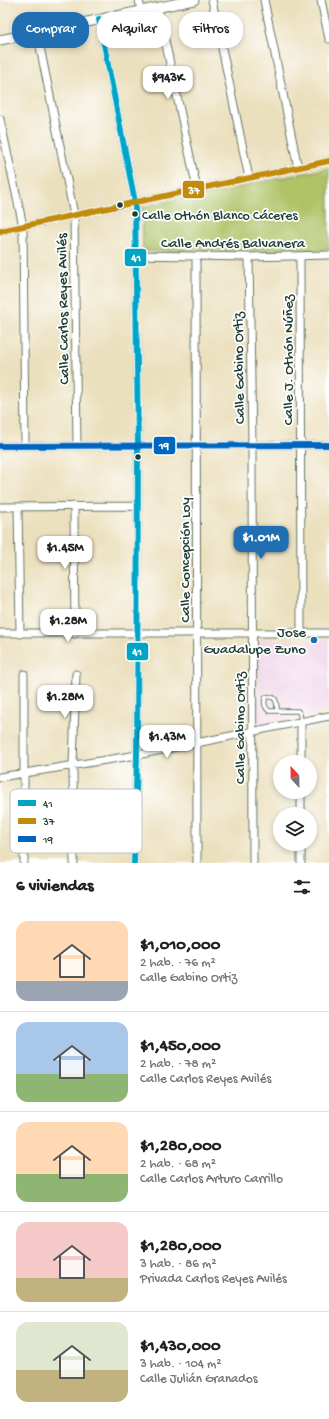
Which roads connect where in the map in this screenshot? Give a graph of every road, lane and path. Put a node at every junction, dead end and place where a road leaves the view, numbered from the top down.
1 (139, 0) edge
2 (194, 0) edge
3 (212, 0) edge
4 (264, 0) edge
5 (321, 0) edge
6 (158, 8) junction
7 (141, 11) junction
8 (136, 12) edge
9 (12, 37) edge
10 (329, 39) edge
11 (0, 40) edge
12 (41, 48) edge
13 (105, 48) edge
14 (0, 118) edge
15 (329, 161) edge
16 (298, 168) junction
17 (249, 178) junction
18 (197, 189) junction
19 (135, 202) junction
20 (74, 215) junction
21 (23, 226) junction
22 (0, 231) edge
23 (136, 255) junction
24 (329, 255) edge
25 (196, 256) junction
26 (300, 256) junction
27 (249, 257) junction
28 (300, 445) junction
29 (329, 445) edge
30 (0, 446) edge
31 (25, 446) junction
32 (76, 446) junction
33 (138, 446) junction
34 (196, 446) junction
35 (252, 446) junction
36 (18, 506) junction
37 (74, 506) junction
38 (137, 506) junction
39 (0, 507) edge
40 (197, 633) junction
41 (252, 633) junction
42 (301, 633) junction
43 (329, 633) edge
44 (0, 634) edge
45 (20, 634) junction
46 (75, 634) junction
47 (137, 634) junction
48 (24, 674) dead end
49 (76, 674) dead end
50 (277, 711) junction
51 (329, 716) edge
52 (301, 722) junction
53 (253, 732) junction
54 (197, 743) junction
55 (137, 755) junction
56 (301, 755) edge
57 (74, 765) junction
58 (24, 773) junction
59 (0, 777) edge
60 (24, 789) edge
61 (74, 789) edge
62 (136, 789) edge
63 (301, 851) edge
64 (134, 853) edge
65 (134, 863) edge
66 (198, 863) edge
67 (253, 863) edge
68 (301, 863) edge

1 - 7 street
2 - 6 street
3 - 17 street
4 - 16 street
5 - 10 street
6 - 7 street
6 - 18 street
7 - 8 street
9 - 11 street
12 - 20 street, Calle Carlos Reyes Avilés
13 - 19 street
14 - 21 street
15 - 16 street
16 - 17 street
17 - 18 street
18 - 19 street
19 - 20 street
19 - 23 street
20 - 21 street
20 - 32 street, Calle Carlos Reyes Avilés
21 - 22 street
21 - 31 street
23 - 25 street, Calle Andrés Balvanera
23 - 33 street
24 - 26 street, Calle Andrés Balvanera
25 - 27 street, Calle Andrés Balvanera
25 - 34 street, Calle Concepción Loy
26 - 27 street, Calle Andrés Balvanera
26 - 28 street, Calle J. Othón Núñez
27 - 35 street, Calle Gabino Ortiz
28 - 29 street
28 - 35 street
28 - 42 street, Calle J. Othón Núñez
30 - 31 street
31 - 32 street
32 - 33 street
33 - 34 street
33 - 38 street
34 - 35 street
34 - 40 street, Calle Concepción Loy
35 - 41 street, Calle Gabino Ortiz
36 - 37 street
36 - 39 street
36 - 45 street
37 - 38 street
37 - 46 street
38 - 47 street
40 - 41 street
40 - 47 street
40 - 54 street, Calle Concepción Loy
41 - 42 street
41 - 53 street, Calle Gabino Ortiz
42 - 43 street
44 - 45 street
45 - 46 street
46 - 47 street
47 - 55 street
48 - 58 street
49 - 57 street
50 - 50 lane
50 - 52 lane
51 - 52 street
52 - 53 street
52 - 56 street
53 - 54 street
53 - 67 street, Calle Gabino Ortiz
54 - 55 street
54 - 66 street, Calle Concepción Loy
55 - 57 street
55 - 62 street
57 - 58 street
57 - 61 street
58 - 59 street
58 - 60 street
63 - 68 street
64 - 65 street

